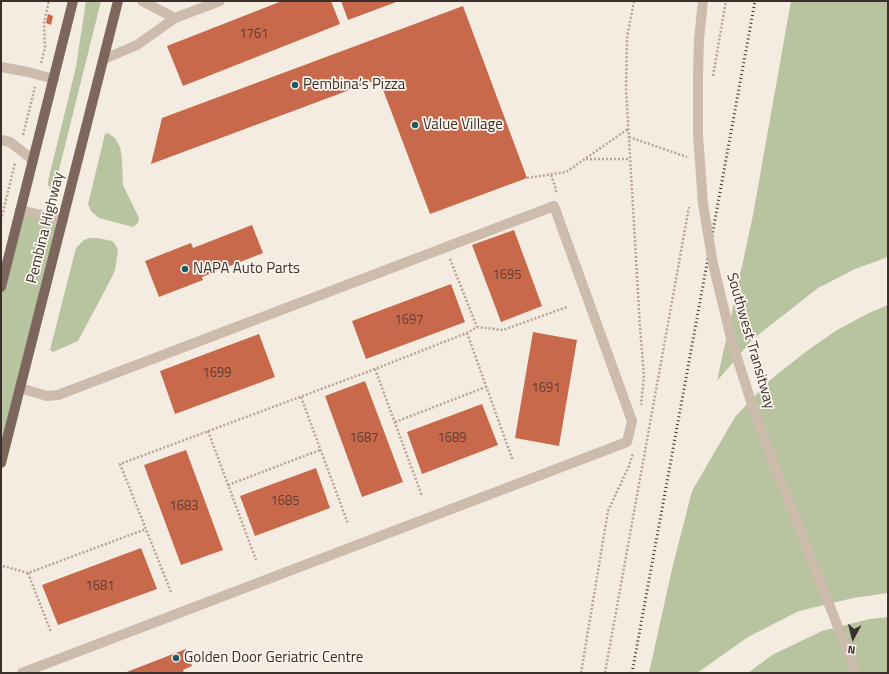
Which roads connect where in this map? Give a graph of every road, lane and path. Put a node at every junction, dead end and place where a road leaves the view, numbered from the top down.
1 (49, 1) edge
2 (73, 1) edge
3 (118, 1) edge
4 (142, 1) edge
5 (220, 1) edge
6 (634, 1) edge
7 (703, 1) edge
8 (726, 1) edge
9 (175, 18) junction
10 (104, 59) junction
11 (1, 67) edge
12 (38, 75) junction
13 (713, 77) dead end
14 (54, 79) junction
15 (628, 129) junction
16 (629, 137) junction
17 (1, 140) edge
18 (19, 149) junction
19 (691, 158) dead end
20 (586, 159) junction
21 (630, 159) junction
22 (33, 160) junction
23 (550, 174) junction
24 (527, 178) dead end
25 (690, 200) dead end
26 (554, 206) junction
27 (20, 210) junction
28 (1, 220) edge
29 (63, 220) junction
30 (445, 247) junction
31 (1, 287) edge
32 (567, 307) dead end
33 (478, 327) junction
34 (467, 333) junction
35 (375, 369) junction
36 (486, 387) junction
37 (20, 388) junction
38 (300, 397) junction
39 (640, 410) dead end
40 (395, 422) junction
41 (208, 431) junction
42 (635, 448) dead end
43 (320, 450) junction
44 (513, 461) dead end
45 (1, 463) edge
46 (228, 484) junction
47 (422, 496) dead end
48 (348, 524) dead end
49 (146, 529) junction
50 (256, 560) dead end
51 (3, 566) dead end
52 (28, 573) junction
53 (171, 592) dead end
54 (51, 632) dead end
55 (22, 673) edge
56 (581, 673) edge
57 (605, 673) edge
58 (856, 673) edge

1 - 12 path
2 - 14 main road, Pembina Highway
3 - 10 main road, Pembina Highway
4 - 9 lane
5 - 9 lane
6 - 15 path
7 - 58 lane, Southwest Transitway, bridge
8 - 13 path
9 - 10 lane
10 - 29 main road, Pembina Highway
11 - 12 lane
12 - 14 lane
12 - 18 path
14 - 22 main road, Pembina Highway
15 - 16 path
15 - 20 path
16 - 19 path
16 - 21 path
17 - 18 lane
18 - 22 lane
18 - 28 path
20 - 21 path
20 - 23 path
21 - 39 path
22 - 27 main road, Pembina Highway
23 - 24 path
23 - 26 path
25 - 57 path
26 - 30 lane
26 - 55 lane
27 - 29 lane
27 - 31 main road, Pembina Highway
29 - 37 main road, Pembina Highway
30 - 33 path
30 - 37 lane
32 - 33 path
33 - 34 path
34 - 35 path
34 - 36 path
35 - 38 path
35 - 40 path
36 - 40 path
36 - 44 path
37 - 45 main road, Pembina Highway
38 - 41 path
38 - 43 path
40 - 47 path
41 - 46 path
41 - 49 path
42 - 56 path
43 - 46 path
43 - 48 path
46 - 50 path
49 - 52 path
49 - 53 path
51 - 52 path
52 - 54 path

